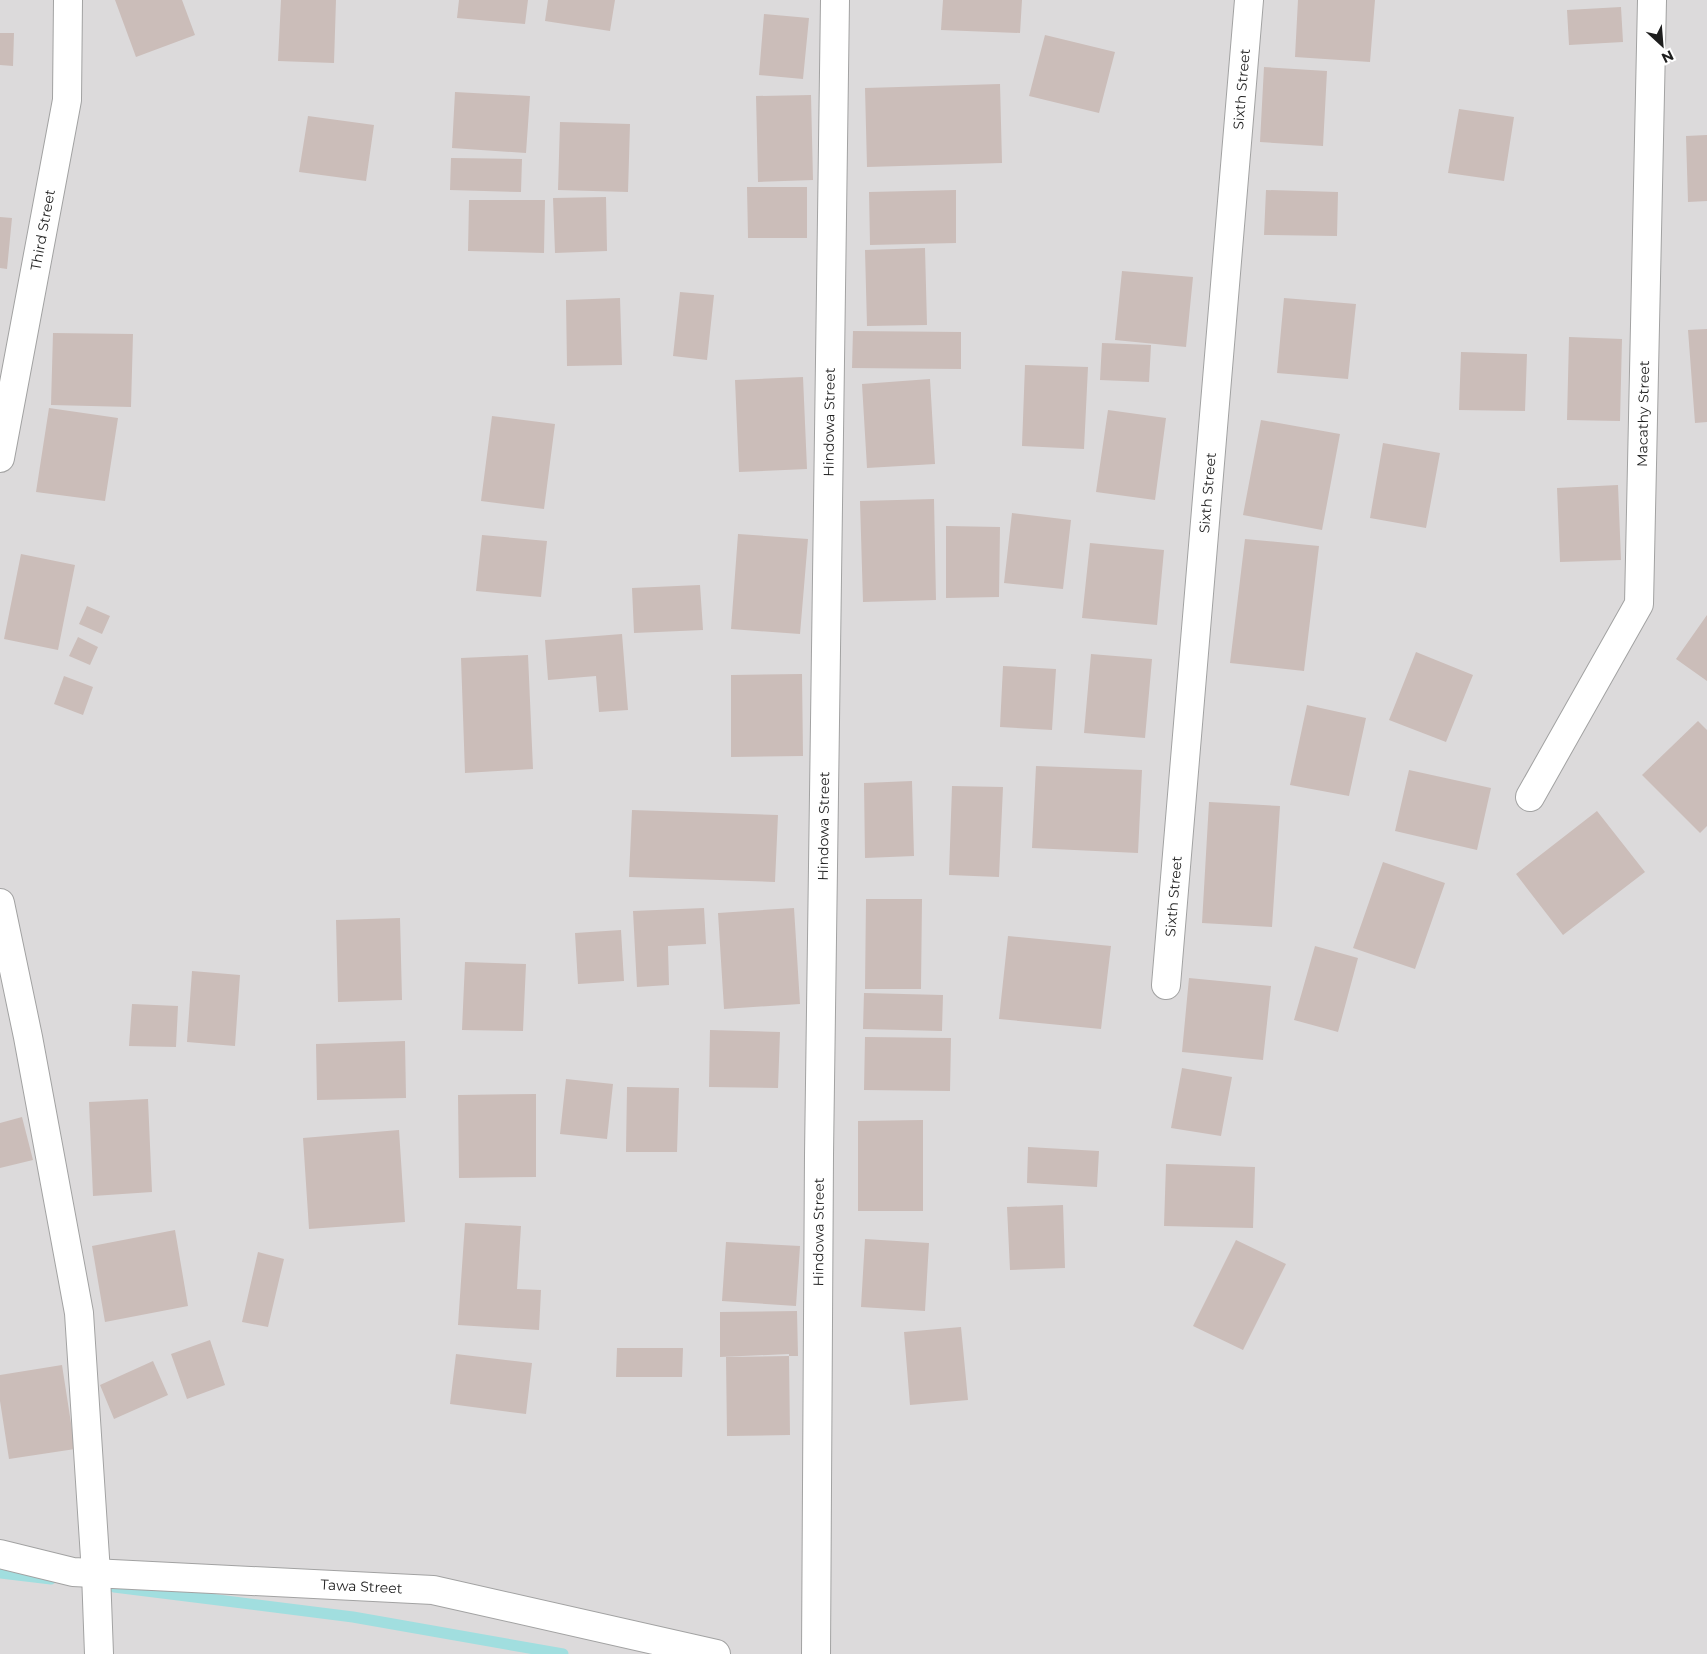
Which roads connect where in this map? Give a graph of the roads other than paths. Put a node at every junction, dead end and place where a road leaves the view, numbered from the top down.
1 (68, 0) edge
2 (835, 0) edge
3 (1249, 0) edge
4 (1652, 0) edge
5 (0, 458) edge
6 (1530, 797) dead end
7 (0, 903) edge
8 (1166, 985) dead end
9 (0, 1554) edge
10 (96, 1573) junction
11 (99, 1654) edge
12 (716, 1654) edge
13 (816, 1654) edge

1 - 5 street, Third Street
2 - 13 street, Hindowa Street
3 - 8 street, Sixth Street
4 - 6 street, Macathy Street
7 - 10 street
9 - 10 street, Tawa Street
10 - 11 street
10 - 12 street, Tawa Street

